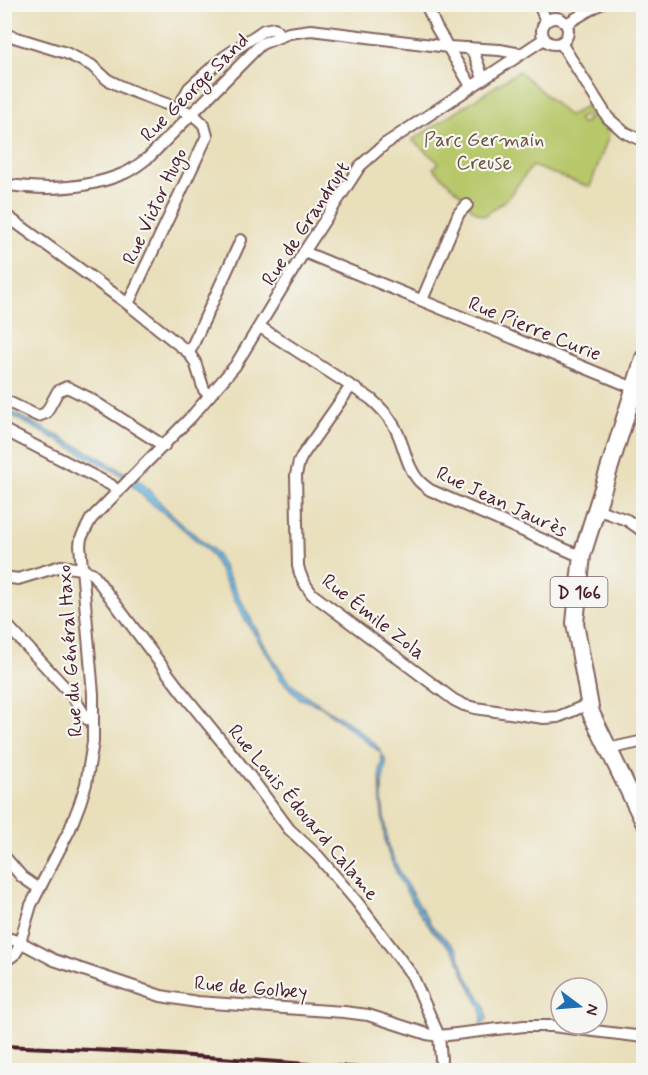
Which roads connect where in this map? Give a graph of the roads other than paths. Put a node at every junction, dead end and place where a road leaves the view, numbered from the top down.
1 (426, 4) edge
2 (539, 4) edge
3 (600, 4) edge
4 (546, 21) junction
5 (566, 24) junction
6 (4, 34) edge
7 (281, 36) junction
8 (544, 39) junction
9 (561, 43) junction
10 (448, 47) junction
11 (470, 48) junction
12 (521, 54) junction
13 (483, 78) junction
14 (471, 86) junction
15 (180, 109) junction
16 (193, 114) junction
17 (644, 141) edge
18 (4, 184) edge
19 (467, 205) dead end
20 (4, 214) edge
21 (241, 240) dead end
22 (304, 252) junction
23 (422, 300) junction
24 (128, 304) junction
25 (260, 327) junction
26 (189, 353) junction
27 (644, 358) edge
28 (351, 386) junction
29 (634, 388) junction
30 (210, 395) junction
31 (4, 400) edge
32 (4, 430) edge
33 (164, 446) junction
34 (131, 479) joint
35 (118, 492) junction
36 (596, 510) junction
37 (644, 531) edge
38 (582, 555) junction
39 (81, 569) junction
40 (4, 577) edge
41 (4, 622) edge
42 (589, 704) junction
43 (93, 720) junction
44 (644, 741) edge
45 (608, 749) junction
46 (641, 813) edge
47 (4, 856) edge
48 (38, 888) junction
49 (4, 937) edge
50 (20, 942) junction
51 (4, 962) edge
52 (439, 1036) junction
53 (644, 1037) edge
54 (440, 1071) edge

1 - 10 street
2 - 4 street
3 - 5 street
4 - 5 street
4 - 8 street
5 - 9 street
6 - 15 street
7 - 10 street, Rue George Sand
7 - 15 street
7 - 16 street, Rue George Sand
8 - 9 street
8 - 12 street, Rue de Grandrupt
9 - 17 street
10 - 11 street, Rue George Sand
10 - 14 street
11 - 12 street, Rue George Sand
11 - 13 street
12 - 13 street, Rue de Grandrupt
13 - 14 street, Rue de Grandrupt
14 - 22 street, Rue de Grandrupt
15 - 16 street
16 - 18 street, Rue George Sand
16 - 24 street, Rue Victor Hugo
19 - 23 street
20 - 24 street
21 - 26 street
22 - 23 street, Rue Pierre Curie
22 - 25 street, Rue de Grandrupt
23 - 29 street, Rue Pierre Curie
24 - 26 street
25 - 28 street, Rue Jean Jaurès
25 - 30 street, Rue de Grandrupt
26 - 30 street
27 - 29 main road, D 166
28 - 38 street, Rue Jean Jaurès
28 - 42 street, Rue Émile Zola
29 - 36 main road, D 166
30 - 33 street, Rue de Grandrupt
31 - 33 street
32 - 35 street
33 - 34 street, Rue de Grandrupt
34 - 35 street, Rue du Général Haxo
35 - 39 street, Rue du Général Haxo
36 - 37 street
36 - 38 main road, D 166
38 - 42 main road, D 166
39 - 40 street
39 - 43 street, Rue du Général Haxo
39 - 52 street, Rue Louis Édouard Calame
41 - 43 street
42 - 45 main road, D 166
43 - 48 street, Rue du Général Haxo
44 - 45 street
45 - 46 main road, D 166
47 - 48 street
48 - 50 street, Rue du Général Haxo
49 - 50 street, Rue de Golbey
50 - 51 street, Rue du Général Haxo
50 - 52 street, Rue de Golbey
52 - 53 street, Rue de Golbey
52 - 54 street, Rue Louis Édouard Calame

